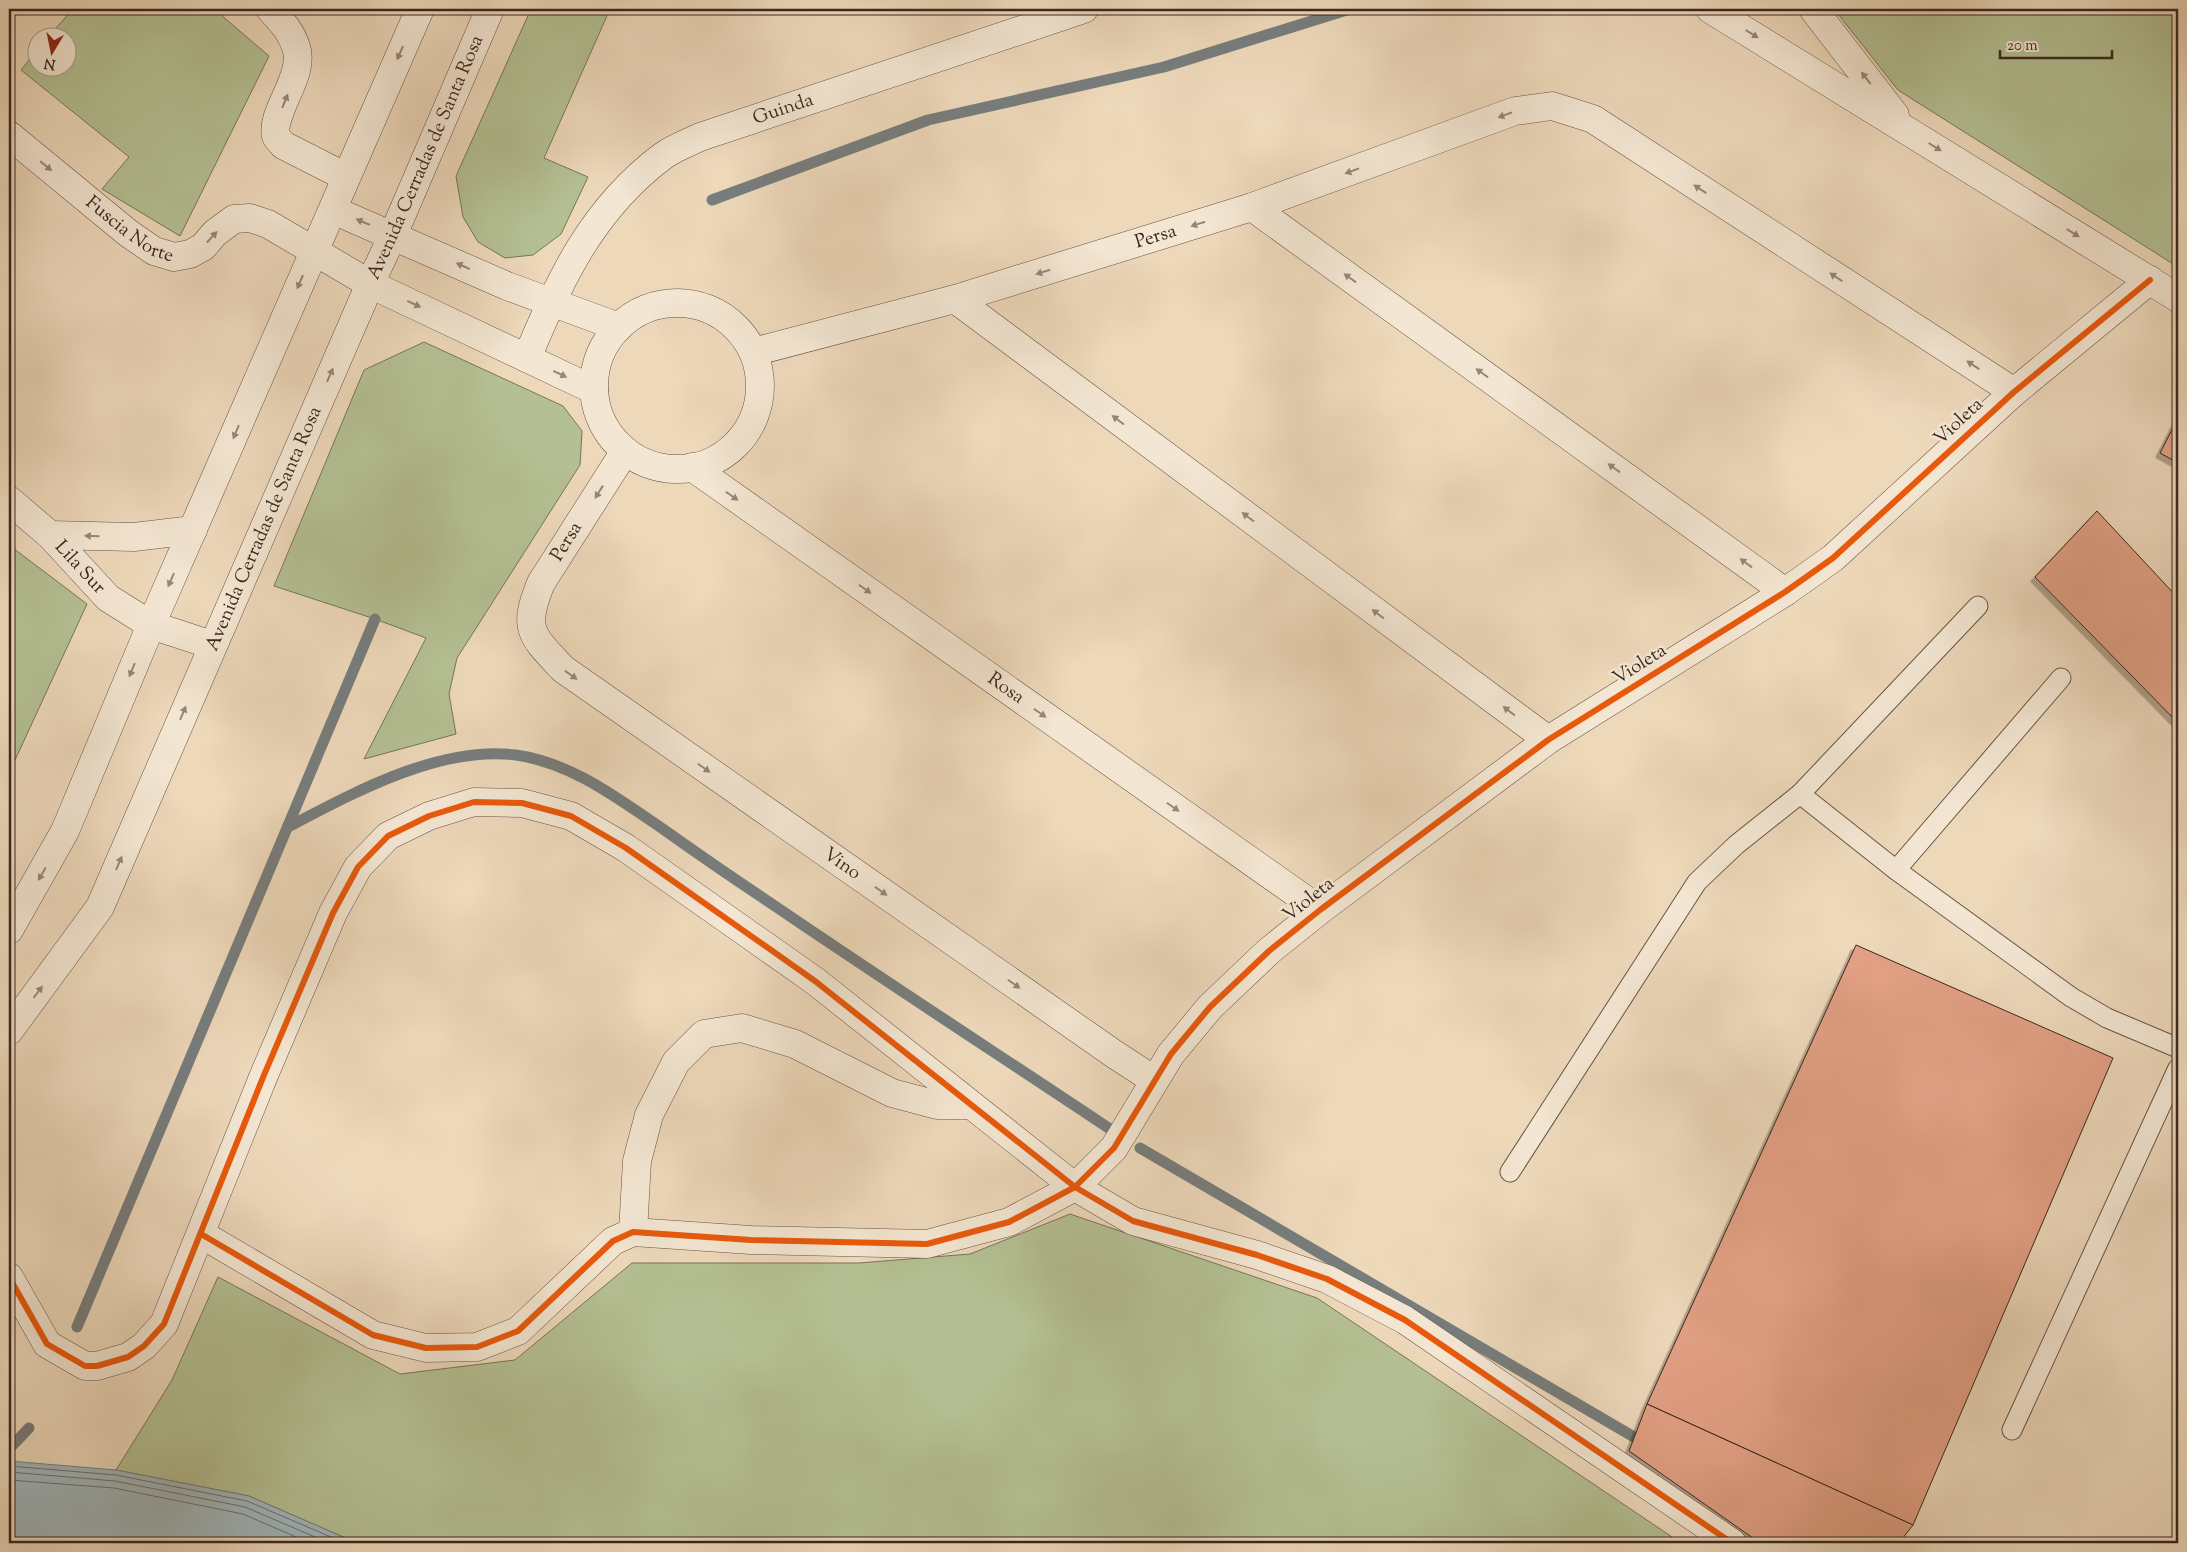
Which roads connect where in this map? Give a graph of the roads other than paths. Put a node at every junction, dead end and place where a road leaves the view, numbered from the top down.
1 (270, 9) edge
2 (420, 9) edge
3 (490, 9) edge
4 (1084, 9) edge
5 (1710, 9) edge
6 (1813, 9) edge
7 (1907, 130) junction
8 (9, 135) edge
9 (346, 177) junction
10 (1252, 207) junction
11 (333, 210) junction
12 (393, 235) junction
13 (313, 252) junction
14 (2150, 280) junction
15 (370, 284) junction
16 (2178, 298) edge
17 (955, 299) junction
18 (550, 303) junction
19 (619, 327) junction
20 (753, 352) junction
21 (527, 358) junction
22 (594, 390) junction
23 (2014, 392) junction
24 (625, 450) junction
25 (692, 468) junction
26 (9, 500) edge
27 (193, 530) junction
28 (50, 535) junction
29 (1785, 592) junction
30 (1978, 606) dead end
31 (151, 625) junction
32 (537, 641) joint
33 (212, 644) junction
34 (2061, 678) dead end
35 (1548, 740) junction
36 (1800, 794) junction
37 (1896, 870) junction
38 (1320, 910) junction
39 (9, 930) edge
40 (9, 1031) edge
41 (2178, 1048) edge
42 (2178, 1068) edge
43 (1154, 1080) junction
44 (969, 1105) junction
45 (1510, 1172) dead end
46 (1075, 1187) junction
47 (633, 1232) junction
48 (201, 1234) junction
49 (9, 1277) edge
50 (2012, 1430) dead end
51 (1732, 1543) edge

9 -> 1 street
2 -> 9 street
3 - 12 street, Avenida Cerradas de Santa Rosa
4 - 18 street, Guinda
5 -> 7 street
7 -> 6 street
7 -> 14 street
8 -> 13 street, Fuscia Norte
9 - 11 street
10 -> 17 street, Persa
23 -> 10 street, Persa
29 -> 10 street
12 -> 11 street
11 - 13 street
12 - 15 street, Avenida Cerradas de Santa Rosa
18 -> 12 street
13 - 15 street, Fuscia Norte
13 -> 27 street
14 - 16 street
14 - 23 street, Violeta
15 -> 21 street, Fuscia Norte
33 -> 15 street, Avenida Cerradas de Santa Rosa
17 - 20 street, Persa
35 -> 17 street
18 - 19 street
18 - 21 street, Guinda
19 - 20 street
19 - 22 street
20 - 25 street
21 -> 22 street, Fuscia Norte
22 - 24 street
23 - 29 street, Violeta
24 - 25 street
24 -> 32 street, Persa
25 -> 38 street, Rosa
26 - 28 street
27 -> 28 street, Lila Sur
27 -> 31 street
28 - 31 street, Lila Sur
29 - 35 street, Violeta
30 - 36 lane
31 - 33 street, Lila Sur
31 -> 39 street
32 -> 43 street, Vino
40 -> 33 street, Avenida Cerradas de Santa Rosa
34 - 37 lane
35 - 38 street, Violeta
36 - 37 lane
36 - 45 lane
37 - 41 lane
38 - 43 street, Violeta
42 - 50 lane
43 - 46 street, Violeta
44 - 46 street
44 - 47 street
44 - 48 street
46 - 47 street, Violeta
46 - 51 street
47 - 48 street
48 - 49 street

